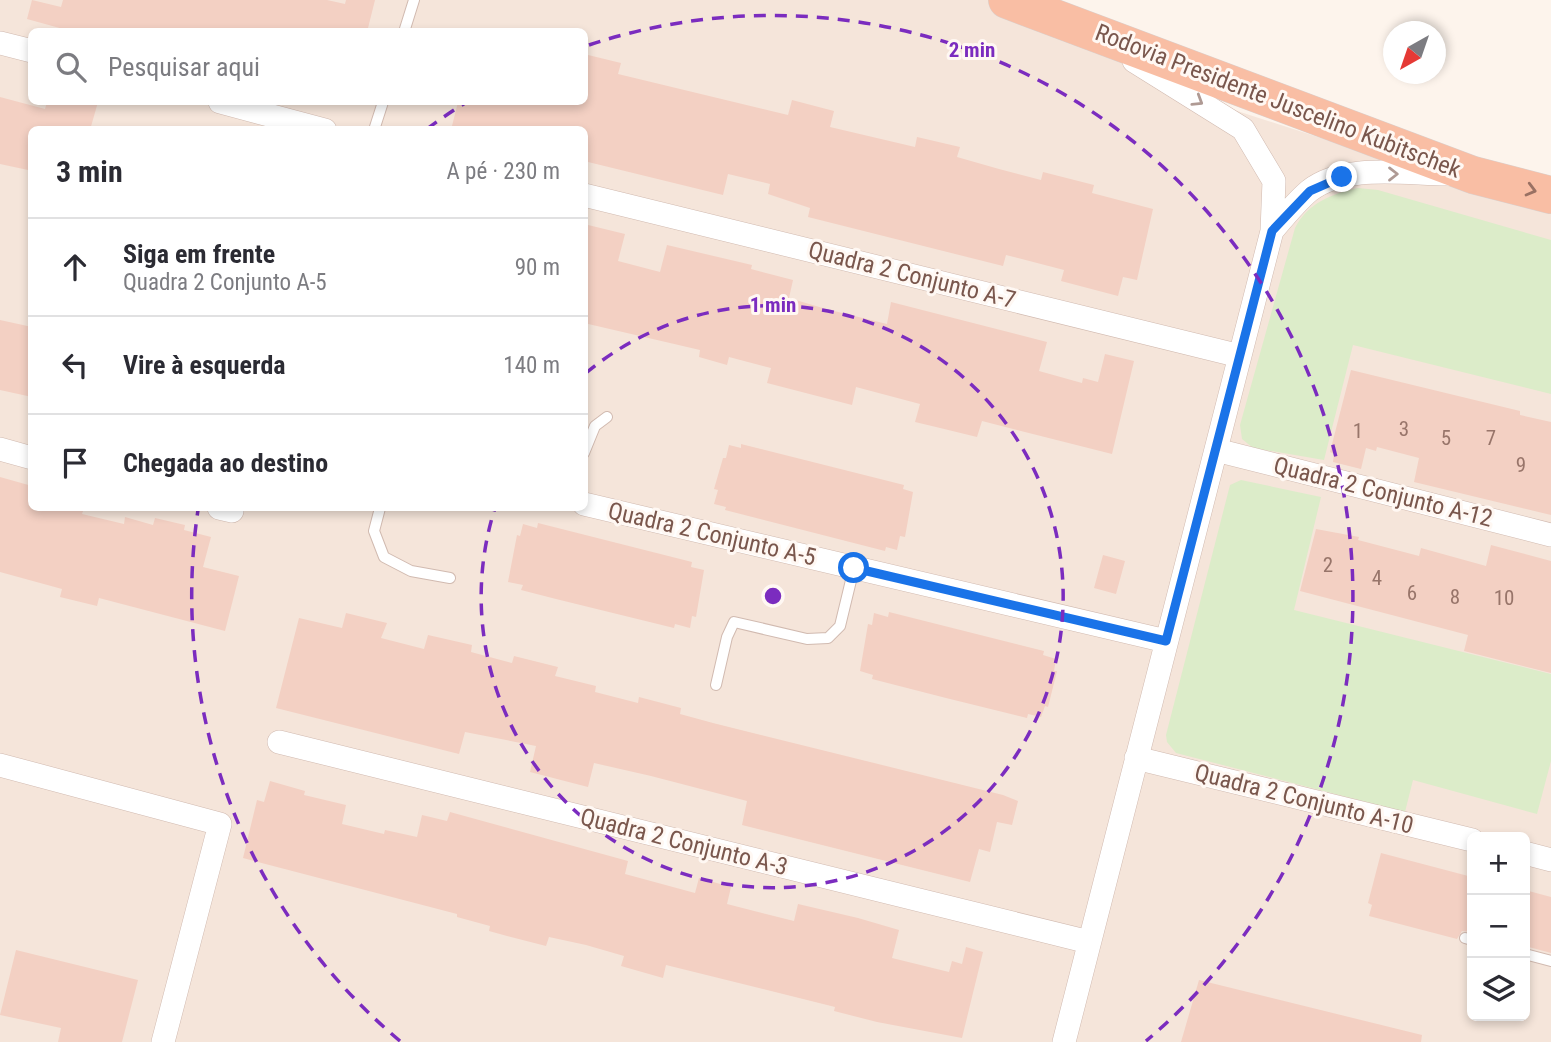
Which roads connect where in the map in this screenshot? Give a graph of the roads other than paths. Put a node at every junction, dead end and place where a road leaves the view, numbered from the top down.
1 (414, 0) edge
2 (1007, 0) edge
3 (1050, 0) edge
4 (1078, 25) junction
5 (405, 28) edge
6 (0, 43) edge
7 (28, 50) edge
8 (231, 105) edge
9 (382, 105) edge
10 (310, 126) edge
11 (375, 126) edge
12 (1474, 174) junction
13 (1551, 195) edge
14 (588, 196) edge
15 (1272, 231) junction
16 (1240, 356) junction
17 (607, 417) dead end
18 (588, 444) edge
19 (0, 449) edge
20 (1216, 450) junction
21 (28, 457) edge
22 (588, 505) edge
23 (379, 511) edge
24 (1551, 535) edge
25 (854, 568) junction
26 (450, 578) dead end
27 (1166, 641) junction
28 (716, 685) dead end
29 (278, 742) dead end
30 (1136, 758) junction
31 (0, 765) edge
32 (1467, 839) edge
33 (1530, 854) edge
34 (1551, 860) edge
35 (1089, 942) junction
36 (1530, 955) edge
37 (1551, 961) edge
38 (163, 1042) edge
39 (1064, 1042) edge

1 - 5 lane
2 - 4 highway, Rodovia Presidente Juscelino Kubitschek
3 - 4 highway
4 - 12 highway, Rodovia Presidente Juscelino Kubitschek
4 -> 15 street
6 - 7 street
8 - 10 street
9 - 11 lane
12 -> 13 highway, Rodovia Presidente Juscelino Kubitschek
15 -> 12 street
14 - 16 street, Quadra 2 Conjunto A-7
15 - 16 street
16 - 20 street
17 - 18 lane
19 - 21 street
20 - 24 street, Quadra 2 Conjunto A-12
20 - 27 street
22 - 25 street, Quadra 2 Conjunto A-5
23 - 26 lane
25 - 27 street, Quadra 2 Conjunto A-5
25 - 28 lane
27 - 30 street
29 - 35 street, Quadra 2 Conjunto A-3
30 - 32 street, Quadra 2 Conjunto A-10
30 - 35 street
31 - 38 street
33 - 34 street
35 - 39 street
36 - 37 lane

